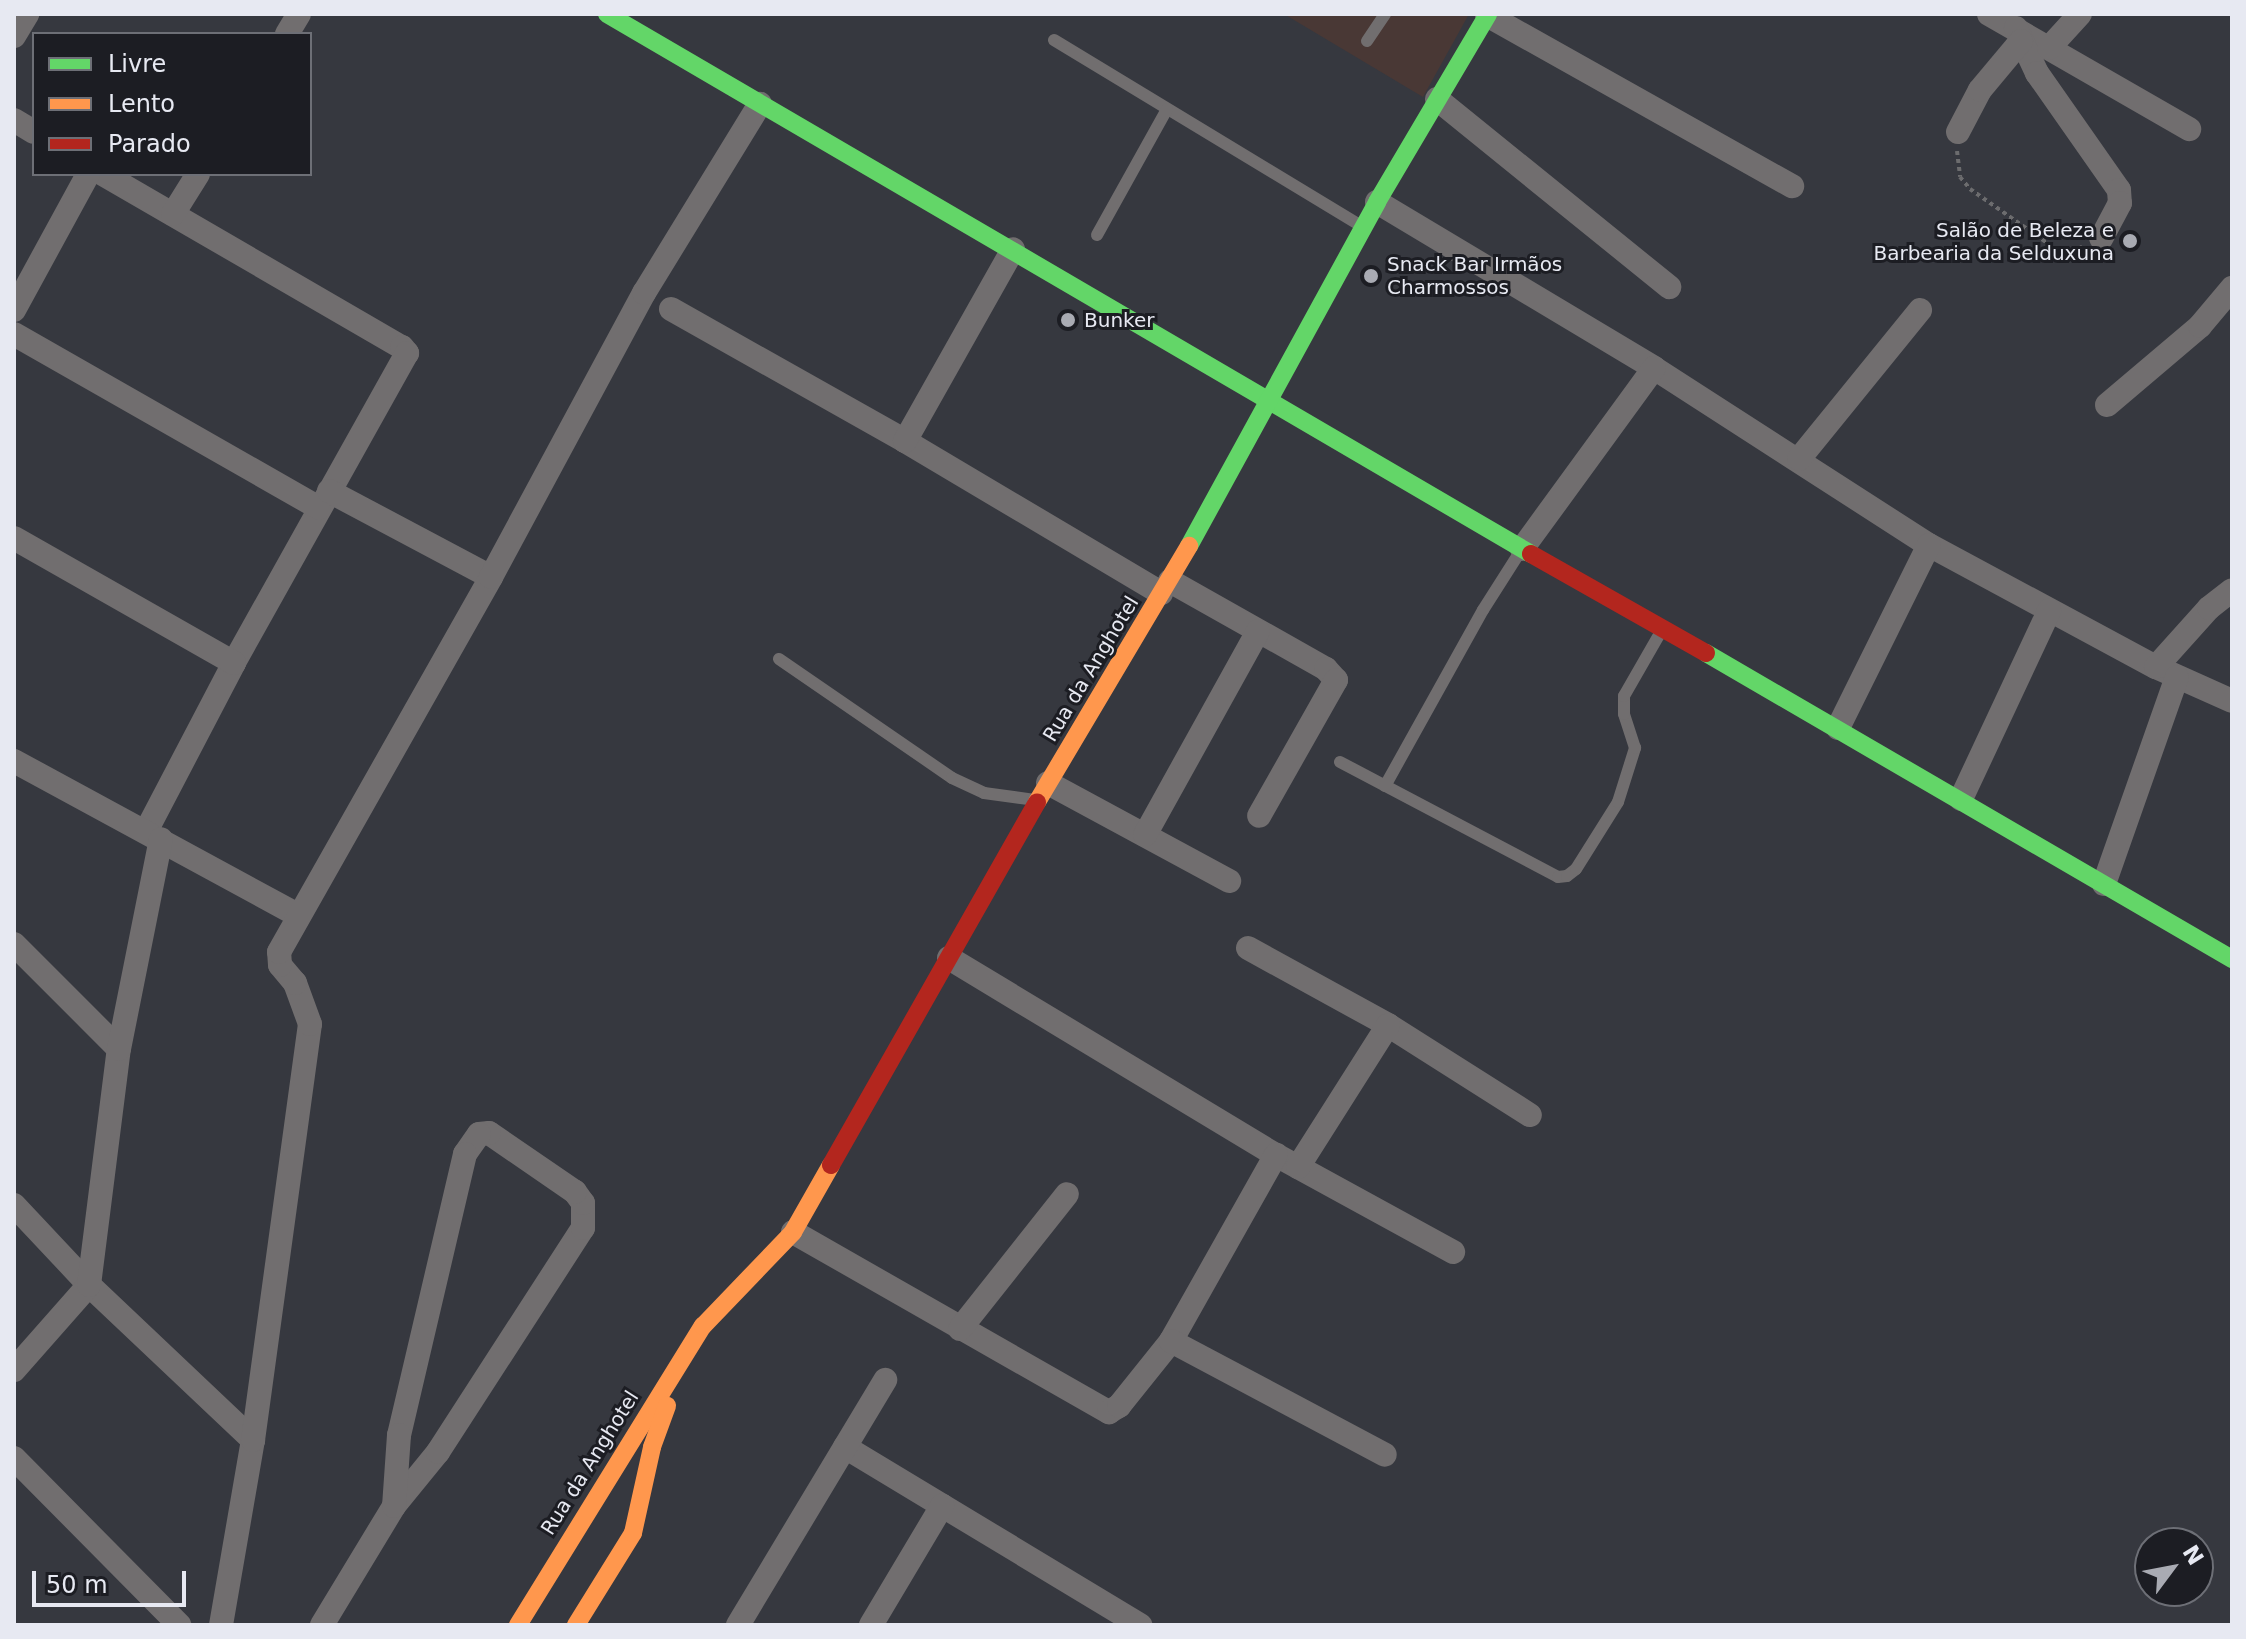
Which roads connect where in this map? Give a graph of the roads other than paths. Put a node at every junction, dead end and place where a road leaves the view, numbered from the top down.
1 (27, 14) edge
2 (299, 14) edge
3 (607, 14) edge
4 (1385, 14) edge
5 (1989, 14) edge
6 (2080, 14) edge
7 (1488, 15) edge
8 (288, 32) edge
9 (2018, 35) junction
10 (14, 36) edge
11 (1054, 40) dead end
12 (1367, 41) dead end
13 (2049, 48) junction
14 (1437, 99) junction
15 (760, 104) junction
16 (1167, 109) junction
17 (14, 120) edge
18 (2189, 129) dead end
19 (32, 131) edge
20 (1958, 132) dead end
21 (87, 176) edge
22 (106, 176) edge
23 (197, 176) edge
24 (1792, 186) dead end
25 (1377, 202) junction
26 (173, 214) junction
27 (1363, 228) junction
28 (1097, 235) dead end
29 (2101, 238) road end
30 (1013, 249) junction
31 (1669, 287) dead end
32 (2232, 288) edge
33 (671, 309) dead end
34 (14, 310) edge
35 (1920, 310) dead end
36 (14, 334) edge
37 (1654, 368) junction
38 (1271, 400) junction
39 (2107, 405) dead end
40 (905, 441) junction
41 (1799, 459) junction
42 (324, 499) junction
43 (14, 538) edge
44 (1929, 545) junction
45 (1522, 549) junction
46 (491, 577) junction
47 (1166, 587) junction
48 (2232, 590) edge
49 (2049, 611) junction
50 (1663, 629) junction
51 (1258, 631) junction
52 (779, 659) dead end
53 (234, 663) junction
54 (2166, 672) junction
55 (2232, 701) edge
56 (1838, 728) junction
57 (14, 761) edge
58 (1340, 762) dead end
59 (1385, 786) junction
60 (1043, 792) junction
61 (1961, 799) junction
62 (1259, 816) dead end
63 (154, 835) junction
64 (1145, 835) junction
65 (1229, 881) dead end
66 (2104, 884) junction
67 (298, 915) junction
68 (14, 944) edge
69 (1248, 948) dead end
70 (949, 958) junction
71 (2232, 959) edge
72 (1388, 1025) junction
73 (119, 1049) junction
74 (1530, 1115) dead end
75 (1276, 1155) junction
76 (1298, 1167) junction
77 (1067, 1194) dead end
78 (14, 1205) edge
79 (793, 1232) junction
80 (1453, 1252) dead end
81 (89, 1285) junction
82 (703, 1326) junction
83 (960, 1329) junction
84 (1171, 1341) junction
85 (14, 1370) edge
86 (885, 1380) dead end
87 (399, 1435) junction
88 (253, 1440) junction
89 (845, 1447) junction
90 (438, 1452) junction
91 (1385, 1455) dead end
92 (14, 1458) edge
93 (394, 1506) junction
94 (942, 1506) junction
95 (747, 1622) edge
96 (179, 1625) edge
97 (221, 1625) edge
98 (322, 1625) edge
99 (518, 1625) edge
100 (576, 1625) edge
101 (871, 1625) edge
102 (1140, 1625) edge

1 - 10 street
2 - 8 street
3 - 15 main road
4 - 12 lane
5 - 9 street
6 - 13 street
7 - 14 main road, Rua da Anghotel
7 - 24 street
9 - 13 street
9 - 20 street
9 - 29 street
11 - 16 lane
13 - 18 street
14 - 25 main road, Rua da Anghotel
14 - 31 street
15 - 30 main road
15 - 46 street
16 - 27 lane
16 - 28 lane
17 - 19 street
21 - 34 street
22 - 26 street
23 - 26 street
25 - 27 main road, Rua da Anghotel
25 - 37 street
26 - 42 street
27 - 38 main road, Rua da Anghotel
30 - 38 main road
30 - 40 street
32 - 39 street
33 - 40 street
35 - 41 street
36 - 42 street
37 - 41 street
37 - 45 street
38 - 45 main road
38 - 47 main road, Rua da Anghotel
40 - 47 street
41 - 44 street
42 - 46 street
42 - 53 street
43 - 53 street
44 - 49 street
44 - 56 street
45 - 50 main road
45 - 59 lane
46 - 67 street
47 - 51 street
47 - 60 main road, Rua da Anghotel
48 - 54 street
49 - 54 street
49 - 61 street
50 - 56 main road
50 - 59 lane
51 - 62 street
51 - 64 street
52 - 60 lane
53 - 63 street
54 - 55 street
54 - 66 street
56 - 61 main road
57 - 63 street
58 - 59 lane
60 - 64 street
60 - 70 main road, Rua da Anghotel
61 - 66 main road
63 - 67 street
63 - 73 street
64 - 65 street
66 - 71 main road
67 - 88 street
68 - 73 street
69 - 72 street
70 - 75 street
70 - 79 main road, Rua da Anghotel
72 - 74 street
72 - 76 street
73 - 81 street
75 - 76 street
75 - 84 street
76 - 80 street
77 - 83 street
78 - 81 street
79 - 82 main road, Rua da Anghotel
79 - 83 street
81 - 85 street
81 - 88 street
82 - 99 main road, Rua da Anghotel
82 - 100 main road, Rua da Anghotel
83 - 84 street
84 - 91 street
86 - 89 street
87 - 90 street
87 - 90 street
87 - 93 street
88 - 97 street
89 - 94 street
89 - 95 street
90 - 93 street
92 - 96 street
93 - 98 street
94 - 101 street
94 - 102 street

